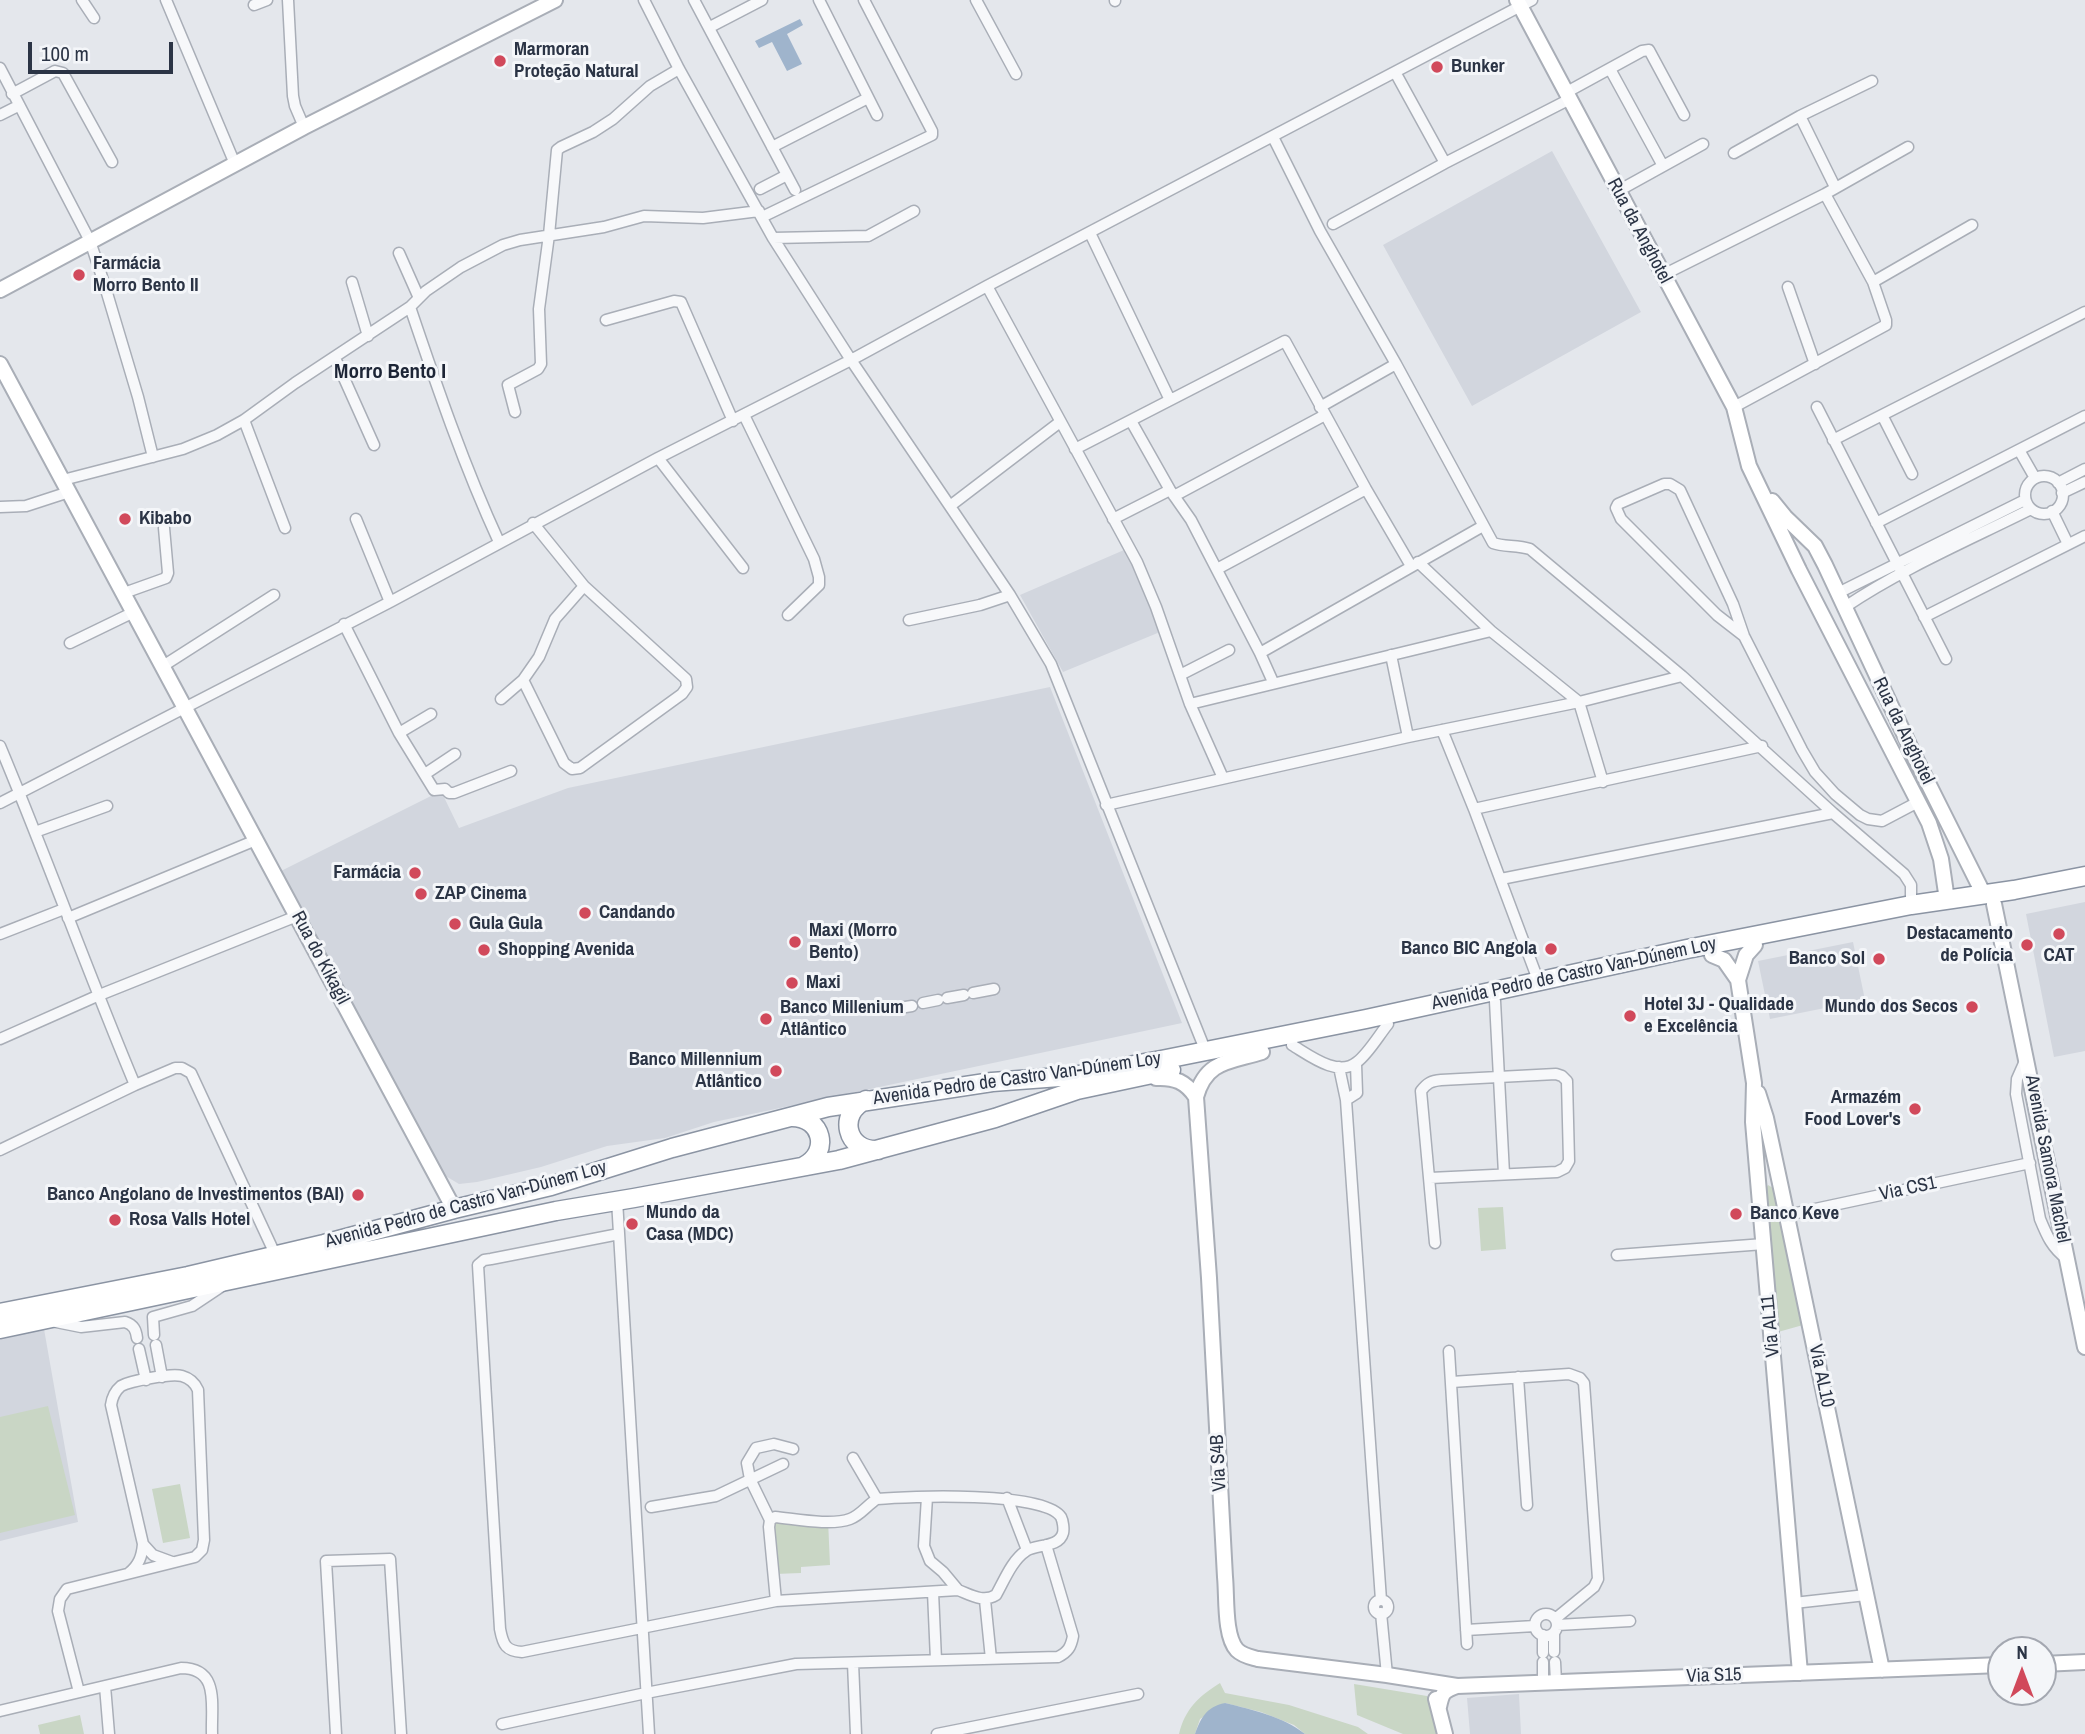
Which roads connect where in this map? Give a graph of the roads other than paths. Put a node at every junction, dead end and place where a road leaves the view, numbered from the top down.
1 (82, 0) edge
2 (166, 0) edge
3 (267, 0) edge
4 (288, 0) edge
5 (555, 0) edge
6 (644, 0) edge
7 (694, 0) edge
8 (762, 0) edge
9 (819, 0) edge
10 (864, 0) edge
11 (975, 0) edge
12 (1523, 2) edge
13 (254, 5) dead end
14 (94, 18) dead end
15 (709, 27) junction
16 (0, 68) edge
17 (679, 69) junction
18 (1610, 69) junction
19 (1395, 72) junction
20 (1016, 74) dead end
21 (1872, 81) dead end
22 (12, 94) junction
23 (1569, 95) junction
24 (868, 98) junction
25 (18, 106) junction
26 (0, 115) edge
27 (877, 115) dead end
28 (1684, 115) dead end
29 (1800, 116) junction
30 (304, 127) junction
31 (1273, 137) junction
32 (1703, 144) dead end
33 (772, 147) junction
34 (1908, 147) dead end
35 (1734, 153) dead end
36 (111, 162) dead end
37 (1445, 163) junction
38 (235, 164) junction
39 (1663, 166) junction
40 (787, 175) junction
41 (1835, 187) junction
42 (760, 189) dead end
43 (795, 190) dead end
44 (1618, 191) junction
45 (1825, 194) junction
46 (914, 211) dead end
47 (760, 214) junction
48 (1333, 224) dead end
49 (1972, 225) dead end
50 (1090, 233) junction
51 (549, 235) junction
52 (773, 238) junction
53 (90, 240) junction
54 (399, 253) dead end
55 (1663, 275) junction
56 (352, 282) dead end
57 (1873, 282) junction
58 (987, 286) junction
59 (1787, 287) dead end
60 (0, 290) edge
61 (419, 298) junction
62 (410, 307) junction
63 (2085, 312) edge
64 (606, 320) dead end
65 (368, 336) junction
66 (335, 358) junction
67 (851, 360) junction
68 (0, 363) edge
69 (1396, 364) junction
70 (1815, 364) junction
71 (5, 383) edge
72 (1170, 400) junction
73 (1734, 407) junction
74 (1817, 407) dead end
75 (1322, 411) junction
76 (515, 412) dead end
77 (744, 415) junction
78 (1882, 415) junction
79 (2085, 416) edge
80 (244, 420) junction
81 (733, 421) junction
82 (1131, 421) junction
83 (1060, 422) junction
84 (1833, 440) junction
85 (374, 445) dead end
86 (1075, 449) junction
87 (2019, 450) junction
88 (153, 457) junction
89 (658, 458) junction
90 (1749, 466) junction
91 (2085, 469) edge
92 (1912, 474) dead end
93 (2035, 478) junction
94 (2085, 482) edge
95 (66, 486) junction
96 (1366, 488) junction
97 (2060, 488) junction
98 (1172, 493) junction
99 (2028, 504) junction
100 (950, 506) junction
101 (0, 507) edge
102 (2052, 511) junction
103 (356, 519) dead end
104 (1113, 519) junction
105 (534, 523) junction
106 (1876, 523) junction
107 (1483, 526) junction
108 (164, 528) dead end
109 (285, 528) dead end
110 (2085, 536) edge
111 (499, 542) junction
112 (2068, 544) junction
113 (1415, 564) junction
114 (743, 568) dead end
115 (1217, 569) junction
116 (1900, 569) junction
117 (584, 586) junction
118 (124, 593) junction
119 (1838, 593) junction
120 (1010, 595) junction
121 (274, 596) dead end
122 (390, 602) junction
123 (1733, 604) junction
124 (1845, 607) junction
125 (134, 612) junction
126 (788, 615) dead end
127 (1717, 615) junction
128 (1924, 617) junction
129 (909, 620) dead end
130 (344, 624) junction
131 (1492, 631) junction
132 (1744, 636) junction
133 (70, 643) dead end
134 (1229, 650) dead end
135 (1260, 653) junction
136 (1391, 654) junction
137 (1945, 659) dead end
138 (163, 666) junction
139 (1180, 675) junction
140 (1682, 676) junction
141 (523, 680) junction
142 (1273, 682) junction
143 (501, 699) dead end
144 (1579, 702) junction
145 (1189, 704) junction
146 (185, 707) junction
147 (431, 714) dead end
148 (1442, 730) junction
149 (399, 733) junction
150 (1408, 737) junction
151 (0, 746) edge
152 (1762, 747) junction
153 (455, 754) dead end
154 (511, 771) dead end
155 (425, 774) junction
156 (1223, 778) junction
157 (1602, 782) junction
158 (20, 793) junction
159 (1918, 802) junction
160 (0, 803) edge
161 (1106, 805) junction
162 (107, 806) dead end
163 (1474, 809) junction
164 (1833, 813) junction
165 (34, 832) junction
166 (256, 840) junction
167 (2085, 876) edge
168 (1501, 879) junction
169 (2085, 888) edge
170 (1947, 900) junction
171 (1989, 900) junction
172 (1911, 905) junction
173 (66, 914) junction
174 (297, 916) junction
175 (0, 934) edge
176 (1755, 945) junction
177 (1712, 955) junction
178 (1538, 980) junction
179 (1738, 980) junction
180 (994, 989) dead end
181 (97, 996) junction
182 (1494, 1001) junction
183 (899, 1008) dead end
184 (1388, 1024) junction
185 (0, 1039) edge
186 (1292, 1045) junction
187 (1206, 1052) junction
188 (1262, 1052) junction
189 (2026, 1055) junction
190 (1356, 1064) junction
191 (1339, 1067) junction
192 (1500, 1076) junction
193 (1127, 1080) junction
194 (1754, 1083) junction
195 (135, 1085) junction
196 (1196, 1097) junction
197 (869, 1099) junction
198 (1346, 1100) junction
199 (789, 1117) junction
200 (0, 1150) edge
201 (881, 1150) junction
202 (2030, 1163) junction
203 (801, 1168) junction
204 (1504, 1174) junction
205 (1430, 1178) junction
206 (1781, 1188) junction
207 (1759, 1189) junction
208 (617, 1200) junction
209 (454, 1209) junction
210 (1787, 1215) junction
211 (620, 1234) junction
212 (1435, 1243) dead end
213 (1764, 1244) junction
214 (275, 1254) junction
215 (1617, 1255) dead end
216 (2067, 1259) junction
217 (232, 1280) junction
218 (0, 1313) edge
219 (41, 1320) junction
220 (0, 1329) edge
221 (2085, 1348) edge
222 (1450, 1351) dead end
223 (162, 1377) junction
224 (1518, 1377) junction
225 (146, 1380) junction
226 (1452, 1382) junction
227 (793, 1449) dead end
228 (853, 1458) dead end
229 (783, 1464) dead end
230 (750, 1479) junction
231 (927, 1497) junction
232 (877, 1499) junction
233 (1007, 1499) junction
234 (1527, 1505) dead end
235 (651, 1507) dead end
236 (770, 1520) junction
237 (143, 1544) junction
238 (1046, 1545) junction
239 (1027, 1550) junction
240 (173, 1562) junction
241 (129, 1573) junction
242 (958, 1590) junction
243 (933, 1592) junction
244 (1866, 1595) junction
245 (985, 1600) junction
246 (776, 1601) junction
247 (1794, 1602) junction
248 (1630, 1621) dead end
249 (1535, 1626) junction
250 (1555, 1626) junction
251 (642, 1628) junction
252 (1466, 1630) junction
253 (1543, 1635) junction
254 (1467, 1644) dead end
255 (991, 1659) junction
256 (936, 1660) junction
257 (853, 1662) junction
258 (2085, 1662) edge
259 (2057, 1663) edge
260 (1987, 1666) edge
261 (1882, 1670) junction
262 (1800, 1673) junction
263 (1387, 1675) junction
264 (1412, 1679) junction
265 (1549, 1683) junction
266 (105, 1686) junction
267 (1457, 1686) junction
268 (79, 1692) junction
269 (646, 1693) junction
270 (1138, 1694) dead end
271 (1439, 1707) junction
272 (0, 1710) edge
273 (502, 1724) dead end
274 (109, 1734) edge
275 (212, 1734) edge
276 (336, 1734) edge
277 (401, 1734) edge
278 (649, 1734) edge
279 (856, 1734) edge
280 (937, 1734) edge
281 (1445, 1734) edge

1 - 14 street
2 - 38 street
3 - 13 street
4 - 30 street
5 - 30 street
6 - 17 street
7 - 15 street
8 - 15 street
9 - 24 street
10 - 47 street
11 - 20 street
12 - 19 street
12 - 23 street, Rua da Anghotel
15 - 33 street
16 - 22 street
17 - 47 street
17 - 51 street
18 - 23 street
18 - 28 street
18 - 39 street
19 - 31 street
19 - 37 street
21 - 29 street
22 - 25 street
22 - 36 street
23 - 37 street
23 - 44 street, Rua da Anghotel
24 - 27 street
24 - 33 street
25 - 26 street
25 - 53 street
29 - 35 street
29 - 41 street
30 - 38 street
31 - 50 street
31 - 69 street
32 - 39 street
33 - 40 street
34 - 41 street
37 - 48 street
38 - 53 street
39 - 44 street
40 - 42 street
40 - 43 street
41 - 45 street
44 - 55 street, Rua da Anghotel
45 - 55 street
45 - 57 street
46 - 52 street
47 - 51 street
47 - 52 street
49 - 57 street
50 - 58 street
50 - 72 street
51 - 61 street
51 - 76 street
52 - 67 street
53 - 60 street
53 - 88 street
54 - 61 street
55 - 73 street, Rua da Anghotel
56 - 65 street
57 - 70 street
58 - 67 street
58 - 83 street
59 - 70 street
61 - 62 street
62 - 65 street
62 - 111 street
63 - 78 street
64 - 81 street
65 - 66 street
66 - 80 street
66 - 85 street
67 - 77 street
67 - 100 street
68 - 71 street, Rua do Kikagil
69 - 75 street
69 - 107 street
70 - 73 street
71 - 95 street, Rua do Kikagil
72 - 75 street
72 - 82 street
73 - 90 street, Rua da Anghotel
74 - 84 street
75 - 96 street
75 - 98 street
77 - 81 street
77 - 126 street
78 - 84 street
78 - 92 street
79 - 87 street
80 - 88 street
80 - 109 street
81 - 89 street
82 - 86 street
82 - 98 street
83 - 86 street
83 - 100 street
84 - 106 street
86 - 104 street
87 - 93 street
87 - 106 street
88 - 95 street
89 - 105 street
89 - 114 street
90 - 119 street, Rua da Anghotel
90 - 159 street, Rua da Anghotel
91 - 97 street
93 - 97 street
93 - 99 street
94 - 97 street
95 - 101 street
95 - 118 street, Rua do Kikagil
96 - 113 street
96 - 115 street
97 - 102 street
98 - 104 street
98 - 115 street
99 - 102 street
99 - 116 street
100 - 120 street
102 - 112 street
103 - 122 street
104 - 139 street
105 - 111 street
105 - 117 street
106 - 116 street
107 - 113 street
107 - 140 street
108 - 118 street
110 - 112 street
111 - 122 street
112 - 128 street
113 - 131 street
113 - 135 street
115 - 135 street
116 - 119 street
116 - 124 street
116 - 128 street
117 - 141 street
117 - 141 street
118 - 125 street, Rua do Kikagil
119 - 124 street, Rua da Anghotel
120 - 129 street
120 - 161 street
121 - 138 street
122 - 130 street
123 - 127 street
123 - 127 street
123 - 132 street
124 - 171 street, Rua da Anghotel
125 - 133 street
125 - 138 street, Rua do Kikagil
127 - 132 street
128 - 137 street
130 - 146 street
130 - 149 street
131 - 136 street
131 - 144 street
132 - 159 street
134 - 139 street
135 - 142 street
136 - 142 street
136 - 150 street
138 - 146 street, Rua do Kikagil
139 - 145 street
140 - 144 street
140 - 152 street
141 - 143 street
142 - 145 street
144 - 148 street
144 - 157 street
145 - 156 street
146 - 158 street
146 - 166 street, Rua do Kikagil
147 - 149 street
148 - 150 street
148 - 163 street
149 - 155 street
150 - 156 street
151 - 158 street
152 - 157 street
152 - 164 street
153 - 155 street
154 - 155 street
156 - 161 street
157 - 163 street
158 - 160 street
158 - 165 street
159 - 170 street, Rua da Anghotel
161 - 187 street
162 - 165 street
163 - 168 street
164 - 168 street
164 - 172 street
165 - 173 street
166 - 173 street
166 - 174 street, Rua do Kikagil
167 - 171 highway, Avenida Pedro de Castro Van-Dúnem Loy
168 - 178 street
169 - 171 highway, Avenida Pedro de Castro Van-Dúnem Loy
170 - 171 highway, Avenida Pedro de Castro Van-Dúnem Loy
170 - 172 highway, Avenida Pedro de Castro Van-Dúnem Loy
171 - 176 highway, Avenida Pedro de Castro Van-Dúnem Loy
171 - 189 street, Rua da Anghotel
172 - 178 highway, Avenida Pedro de Castro Van-Dúnem Loy
173 - 175 street
173 - 181 street
174 - 181 street
174 - 209 street, Rua do Kikagil
176 - 177 highway, Avenida Pedro de Castro Van-Dúnem Loy
176 - 179 street
177 - 179 street
177 - 182 highway, Avenida Pedro de Castro Van-Dúnem Loy
178 - 187 highway, Avenida Pedro de Castro Van-Dúnem Loy
179 - 194 street, Via AL11
180 - 183 street
181 - 185 street
181 - 195 street
182 - 184 highway, Avenida Pedro de Castro Van-Dúnem Loy
182 - 192 street
184 - 186 highway, Avenida Pedro de Castro Van-Dúnem Loy
184 - 190 street
186 - 188 highway, Avenida Pedro de Castro Van-Dúnem Loy
186 - 191 street
187 - 197 highway, Avenida Pedro de Castro Van-Dúnem Loy
188 - 193 highway, Avenida Pedro de Castro Van-Dúnem Loy
188 - 196 street
189 - 202 street
189 - 216 street, Avenida Samora Machel
190 - 191 street
190 - 198 street
191 - 198 street
192 - 204 street
192 - 204 street
192 - 205 street
193 - 196 street
193 - 201 highway, Avenida Pedro de Castro Van-Dúnem Loy
194 - 206 street, Via AL10
194 - 207 street, Via AL11
195 - 200 street
195 - 214 street
196 - 263 street, Via S4B
197 - 199 highway, Avenida Pedro de Castro Van-Dúnem Loy
197 - 201 highway
198 - 263 street
199 - 203 highway
199 - 209 highway, Avenida Pedro de Castro Van-Dúnem Loy
201 - 203 highway, Avenida Pedro de Castro Van-Dúnem Loy
202 - 210 street, Via CS1
202 - 216 street
203 - 208 highway, Avenida Pedro de Castro Van-Dúnem Loy
204 - 205 street
205 - 212 street
206 - 207 street
206 - 210 street, Via AL10
207 - 213 street, Via AL11
208 - 211 street
208 - 217 highway, Avenida Pedro de Castro Van-Dúnem Loy
209 - 214 highway, Avenida Pedro de Castro Van-Dúnem Loy
210 - 244 street, Via AL10
211 - 251 street
211 - 251 street
213 - 215 street
213 - 247 street, Via AL11
214 - 218 highway, Avenida Pedro de Castro Van-Dúnem Loy
216 - 221 street, Avenida Samora Machel
217 - 219 highway, Avenida Pedro de Castro Van-Dúnem Loy
217 - 223 street
219 - 220 highway, Avenida Pedro de Castro Van-Dúnem Loy
219 - 225 street
222 - 226 street
223 - 225 street
223 - 240 street
224 - 226 street
224 - 234 street
224 - 250 street
225 - 237 street
226 - 252 street
227 - 230 street
228 - 232 street
229 - 230 street
230 - 235 street
230 - 236 street
231 - 232 street
231 - 233 street
231 - 242 street
232 - 236 street
233 - 238 street
233 - 239 street
236 - 246 street
237 - 240 street
237 - 241 street
238 - 239 street
238 - 255 street
239 - 245 street
240 - 241 street
241 - 268 street
242 - 243 street
242 - 245 street
243 - 246 street
243 - 256 street
244 - 247 street
244 - 261 street, Via AL10
245 - 255 street
246 - 251 street
247 - 262 street, Via AL11
248 - 250 street
249 - 250 street
249 - 252 street
249 - 253 street
250 - 253 street
250 - 265 street
251 - 269 street
252 - 254 street
253 - 265 street
255 - 256 street
256 - 257 street
257 - 269 street
257 - 279 street
258 - 259 street
260 - 261 street, Via S15
261 - 262 street, Via S15
262 - 265 street, Via S15
263 - 264 street, Via S4B
264 - 267 street, Via S4B
264 - 271 street
265 - 267 street, Via S15
266 - 268 street
266 - 274 street
266 - 275 street
267 - 271 street
268 - 272 street
269 - 273 street
269 - 278 street
270 - 280 street
271 - 281 street
276 - 277 street

